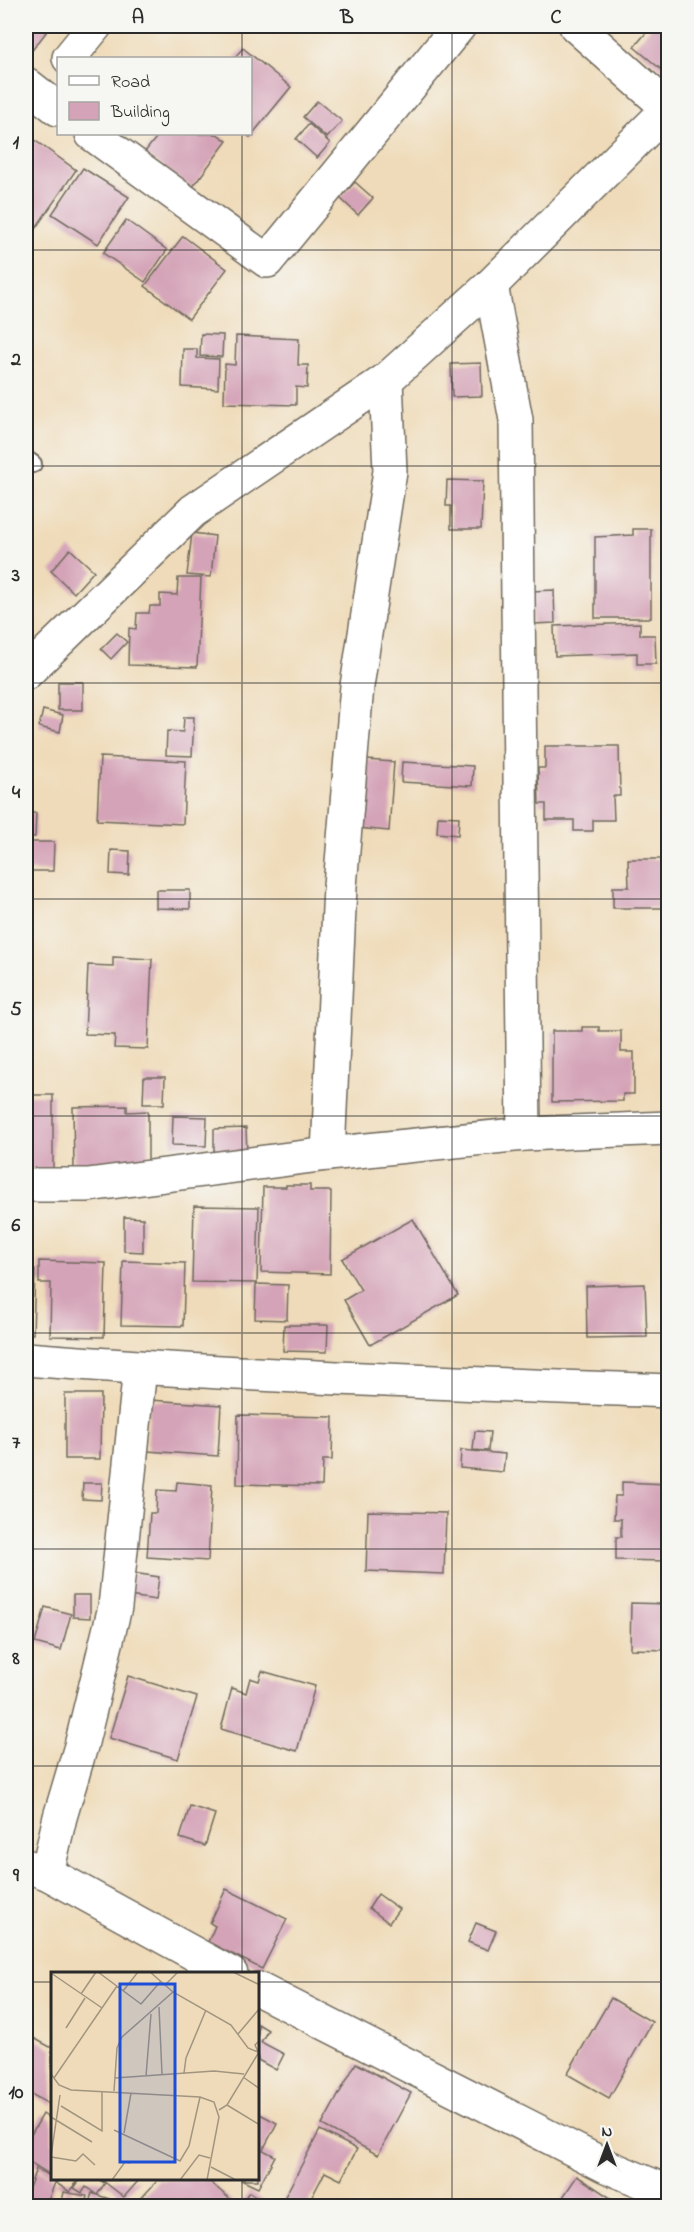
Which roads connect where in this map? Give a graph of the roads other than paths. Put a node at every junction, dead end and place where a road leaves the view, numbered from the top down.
1 (95, 26) edge
2 (459, 26) edge
3 (576, 26) edge
4 (70, 57) edge
5 (669, 109) edge
6 (93, 135) edge
7 (491, 285) junction
8 (386, 380) junction
9 (26, 673) edge
10 (669, 1128) edge
11 (524, 1134) junction
12 (328, 1154) junction
13 (26, 1185) edge
14 (26, 1359) edge
15 (140, 1368) junction
16 (669, 1391) edge
17 (36, 1870) edge
18 (227, 1972) edge
19 (260, 1990) edge
20 (669, 2192) edge

1 - 4 street
2 - 6 street
3 - 5 street
5 - 7 street
7 - 8 street
7 - 11 street
8 - 9 street
8 - 12 street
10 - 11 street
11 - 12 street
12 - 13 street
14 - 15 street
15 - 16 street
15 - 17 street
17 - 18 street
19 - 20 street

